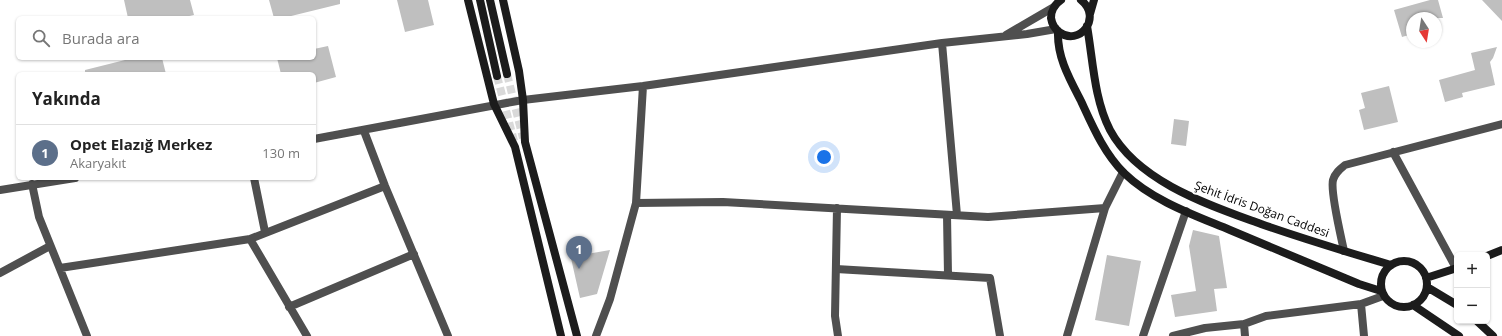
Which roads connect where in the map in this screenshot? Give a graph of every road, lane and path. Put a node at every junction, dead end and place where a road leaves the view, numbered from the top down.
1 (468, 0) edge
2 (480, 0) edge
3 (490, 0) edge
4 (503, 0) edge
5 (1061, 0) edge
6 (1081, 0) edge
7 (1094, 0) edge
8 (1054, 7) junction
9 (1090, 15) junction
10 (1087, 26) junction
11 (1057, 30) junction
12 (1004, 36) junction
13 (942, 44) junction
14 (507, 74) tunnel mouth
15 (498, 76) tunnel mouth
16 (643, 86) junction
17 (523, 100) junction
18 (494, 104) junction
19 (1502, 124) edge
20 (364, 131) junction
21 (316, 139) edge
22 (1393, 152) junction
23 (1123, 172) junction
24 (61, 180) edge
25 (254, 180) edge
26 (32, 184) junction
27 (385, 186) junction
28 (0, 190) edge
29 (636, 203) junction
30 (837, 208) junction
31 (1105, 208) junction
32 (1186, 211) junction
33 (947, 215) junction
34 (957, 215) junction
35 (265, 232) junction
36 (250, 239) junction
37 (50, 246) junction
38 (1502, 250) edge
39 (1344, 251) junction
40 (414, 254) junction
41 (1490, 255) edge
42 (1454, 263) edge
43 (1391, 265) junction
44 (60, 268) junction
45 (836, 269) junction
46 (1454, 269) edge
47 (0, 272) edge
48 (948, 275) junction
49 (1426, 283) junction
50 (1382, 293) junction
51 (1454, 303) edge
52 (1361, 304) junction
53 (1413, 305) junction
54 (290, 307) junction
55 (1244, 324) junction
56 (1481, 324) edge
57 (87, 336) edge
58 (307, 336) edge
59 (447, 336) edge
60 (561, 336) edge
61 (576, 336) edge
62 (596, 336) edge
63 (838, 336) edge
64 (1000, 336) edge
65 (1067, 336) edge
66 (1143, 336) edge
67 (1173, 336) edge
68 (1245, 336) edge
69 (1364, 336) edge
70 (1459, 336) edge
71 (1493, 336) edge

1 - 18 main road
2 - 15 main road
3 - 14 main road
4 - 17 main road
5 - 8 main road
6 - 9 main road
7 - 9 main road
8 - 11 main road
8 - 12 street
9 - 10 main road
10 - 11 main road
10 - 39 main road, Şehit İdris Doğan Caddesi
11 - 12 street
11 - 23 main road
12 - 13 street
13 - 16 street
13 - 34 street
16 - 17 street
16 - 29 street
17 - 18 street
17 - 61 main road
18 - 20 street
18 - 60 main road
19 - 22 street
20 - 21 street
20 - 27 street
22 - 39 street
22 - 42 street
23 - 31 street
23 - 32 main road
24 - 26 street
25 - 35 street
26 - 28 street
26 - 37 street
27 - 35 street
27 - 40 street
29 - 30 street
29 - 62 street
30 - 33 street
30 - 45 street
31 - 34 street
31 - 65 street
32 - 50 main road
32 - 66 street
33 - 34 street
33 - 48 street
35 - 36 street
36 - 44 street
36 - 54 street
37 - 44 street
37 - 47 street
38 - 41 main road
39 - 43 main road, Şehit İdris Doğan Caddesi
40 - 54 street
40 - 59 street
43 - 49 main road
43 - 50 main road
44 - 57 street
45 - 48 street
45 - 63 street
46 - 49 main road
48 - 64 street
49 - 51 main road
49 - 53 main road
50 - 52 street
50 - 53 main road
52 - 55 street
52 - 69 street
53 - 70 main road
54 - 58 street
55 - 67 street
55 - 68 street
56 - 71 main road

